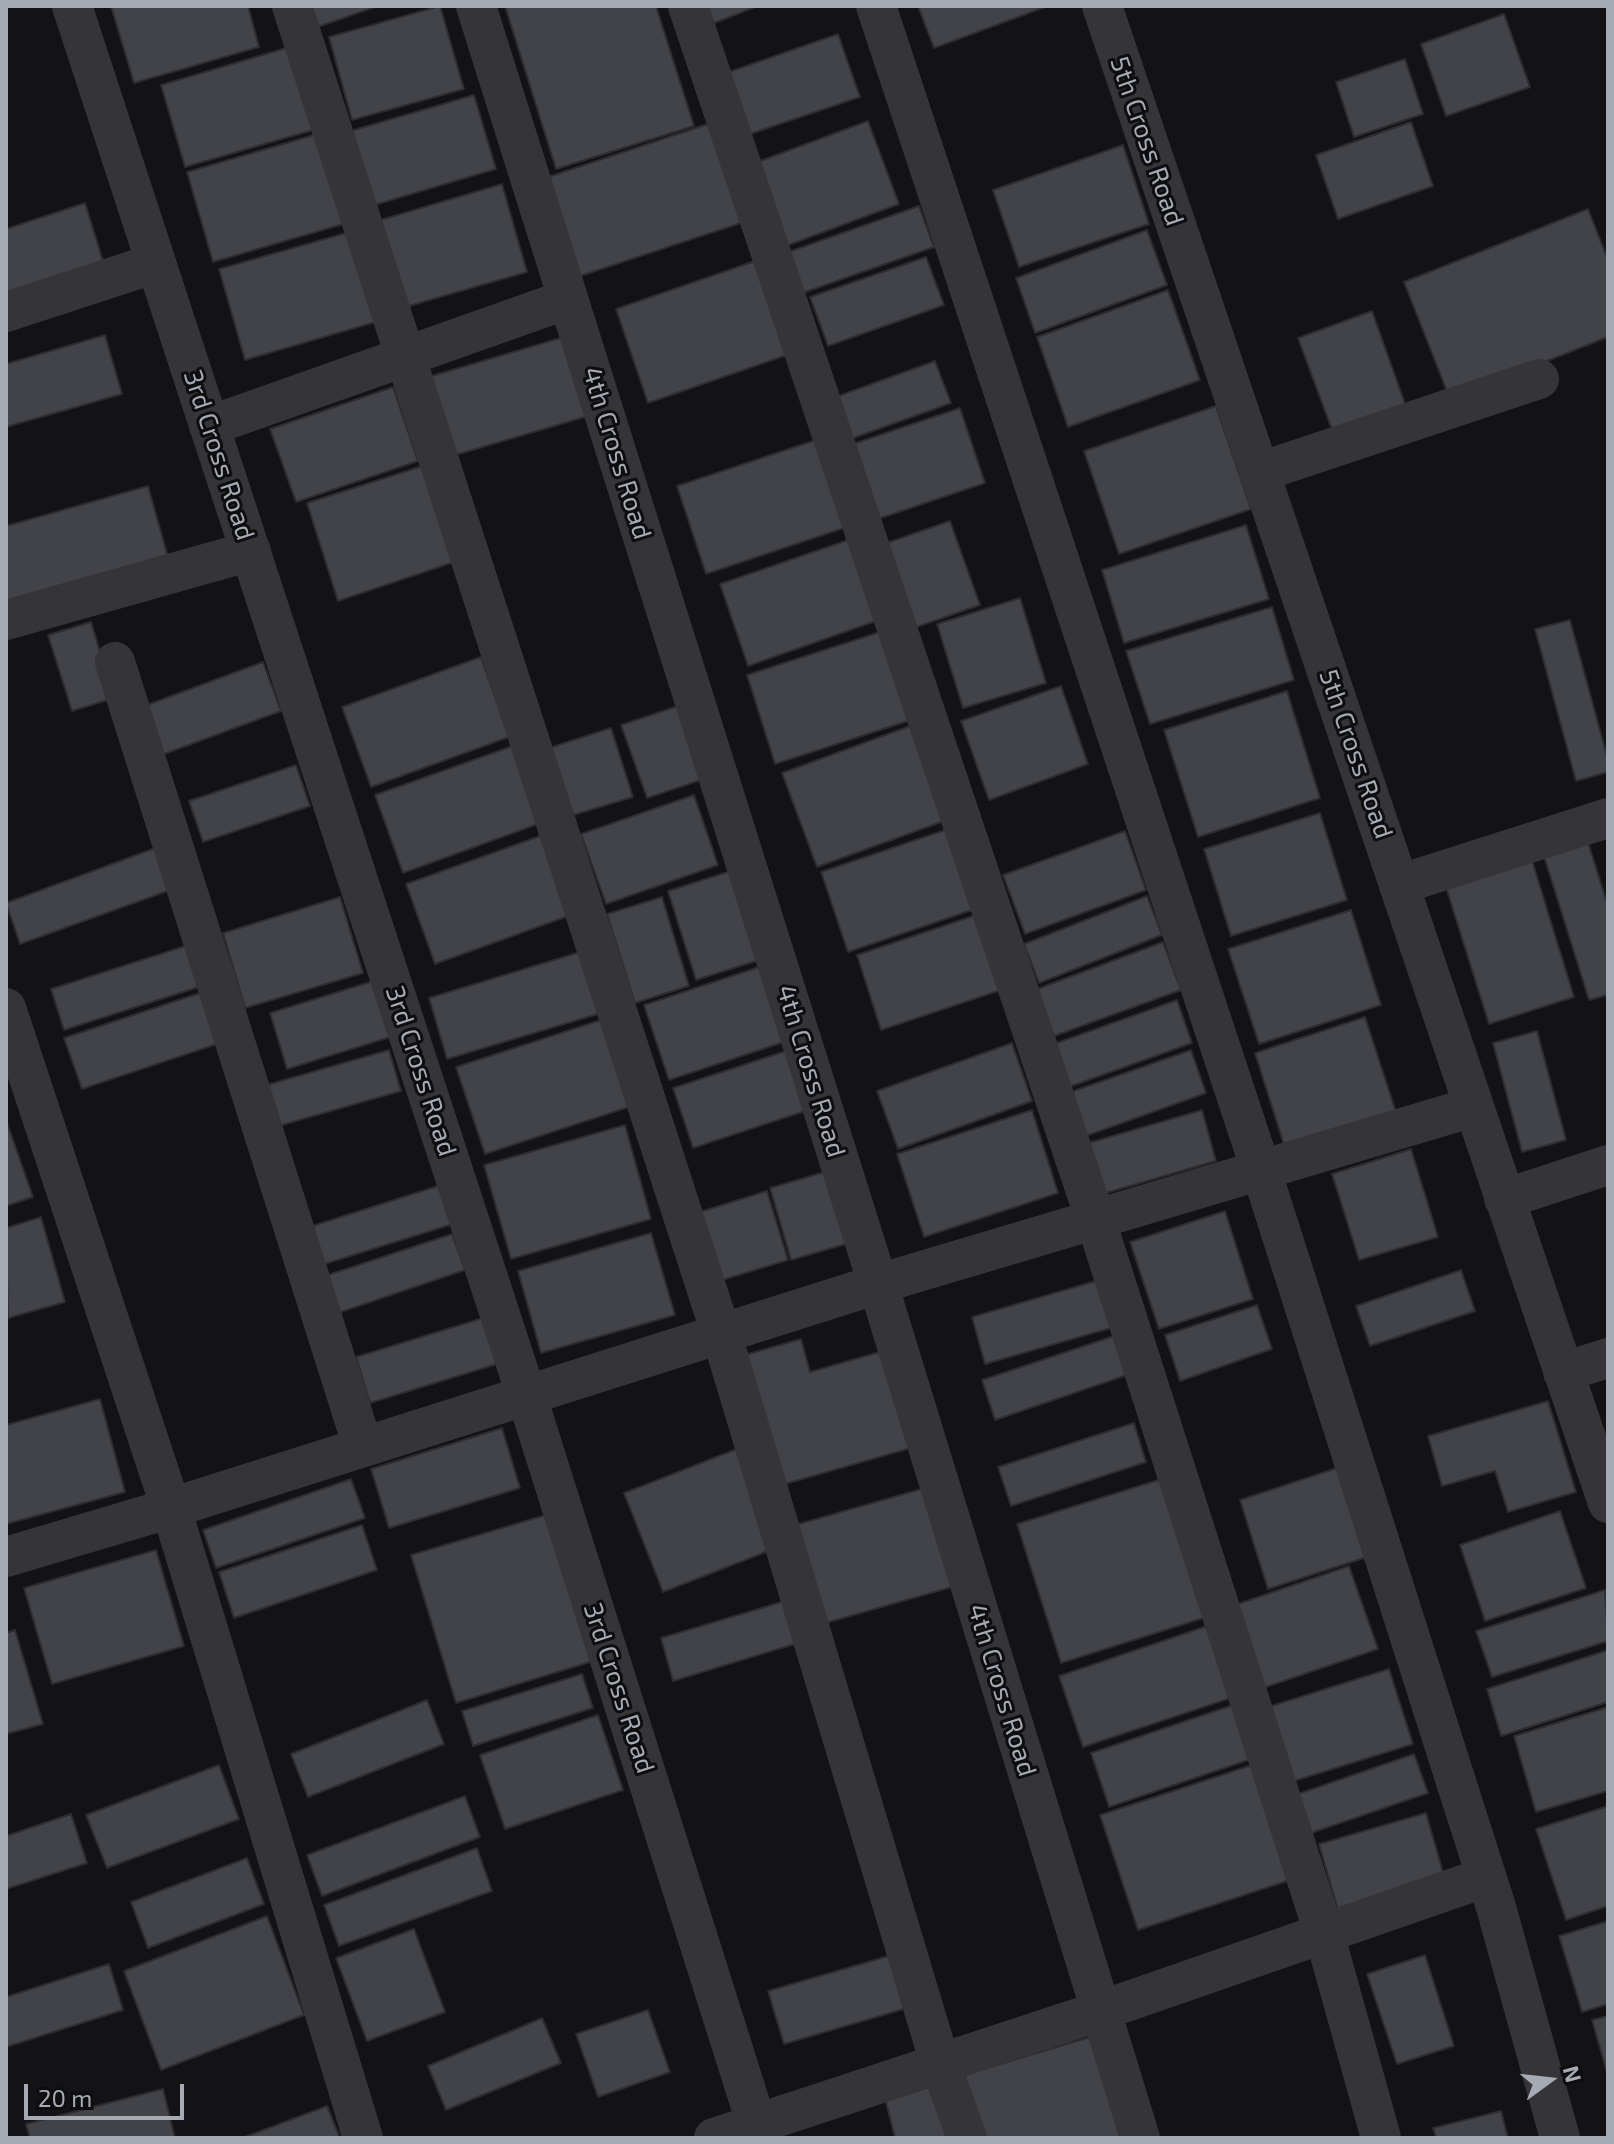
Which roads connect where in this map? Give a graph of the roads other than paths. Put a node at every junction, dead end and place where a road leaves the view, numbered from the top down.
1 (72, 6) edge
2 (292, 6) edge
3 (476, 6) edge
4 (688, 6) edge
5 (876, 6) edge
6 (1102, 6) edge
7 (156, 263) junction
8 (568, 299) junction
9 (6, 312) edge
10 (405, 357) junction
11 (1539, 379) dead end
12 (209, 426) junction
13 (1260, 472) junction
14 (251, 551) junction
15 (6, 620) edge
16 (115, 662) dead end
17 (1608, 818) edge
18 (1401, 884) junction
19 (6, 1008) edge
20 (1473, 1107) junction
21 (1608, 1165) edge
22 (1261, 1170) junction
23 (1504, 1199) junction
24 (1095, 1218) junction
25 (878, 1284) junction
26 (721, 1333) junction
27 (1608, 1358) edge
28 (1563, 1372) junction
29 (526, 1394) junction
30 (363, 1447) junction
31 (1608, 1503) edge
32 (171, 1508) junction
33 (6, 1557) edge
34 (1486, 1877) junction
35 (1324, 1933) junction
36 (1100, 2011) junction
37 (940, 2063) junction
38 (758, 2131) edge
39 (363, 2138) edge
40 (714, 2138) edge
41 (967, 2138) edge
42 (1140, 2138) edge
43 (1381, 2138) edge
44 (1560, 2138) edge

1 - 7 street, 3rd Cross Road
2 - 10 street
3 - 8 street, 4th Cross Road
4 - 24 street
5 - 22 street
6 - 13 street, 5th Cross Road
7 - 9 street
7 - 12 street, 3rd Cross Road
8 - 10 street
8 - 25 street, 4th Cross Road
10 - 12 street
10 - 26 street
11 - 13 street
12 - 14 street, 3rd Cross Road
13 - 18 street, 5th Cross Road
14 - 15 street
14 - 29 street, 3rd Cross Road
16 - 30 street
17 - 18 street
18 - 20 street, 5th Cross Road
19 - 32 street
20 - 22 street
20 - 23 street, 5th Cross Road
21 - 23 street
22 - 24 street
22 - 34 street
23 - 28 street, 5th Cross Road
24 - 25 street
24 - 35 street
25 - 26 street
25 - 36 street, 4th Cross Road
26 - 29 street
26 - 37 street
27 - 28 street
28 - 31 street, 5th Cross Road
29 - 30 street
29 - 38 street, 3rd Cross Road
30 - 32 street
32 - 33 street
32 - 39 street
34 - 35 street
34 - 44 street
35 - 36 street
35 - 43 street
36 - 37 street
36 - 42 street, 4th Cross Road
37 - 38 street
37 - 41 street
38 - 40 street

